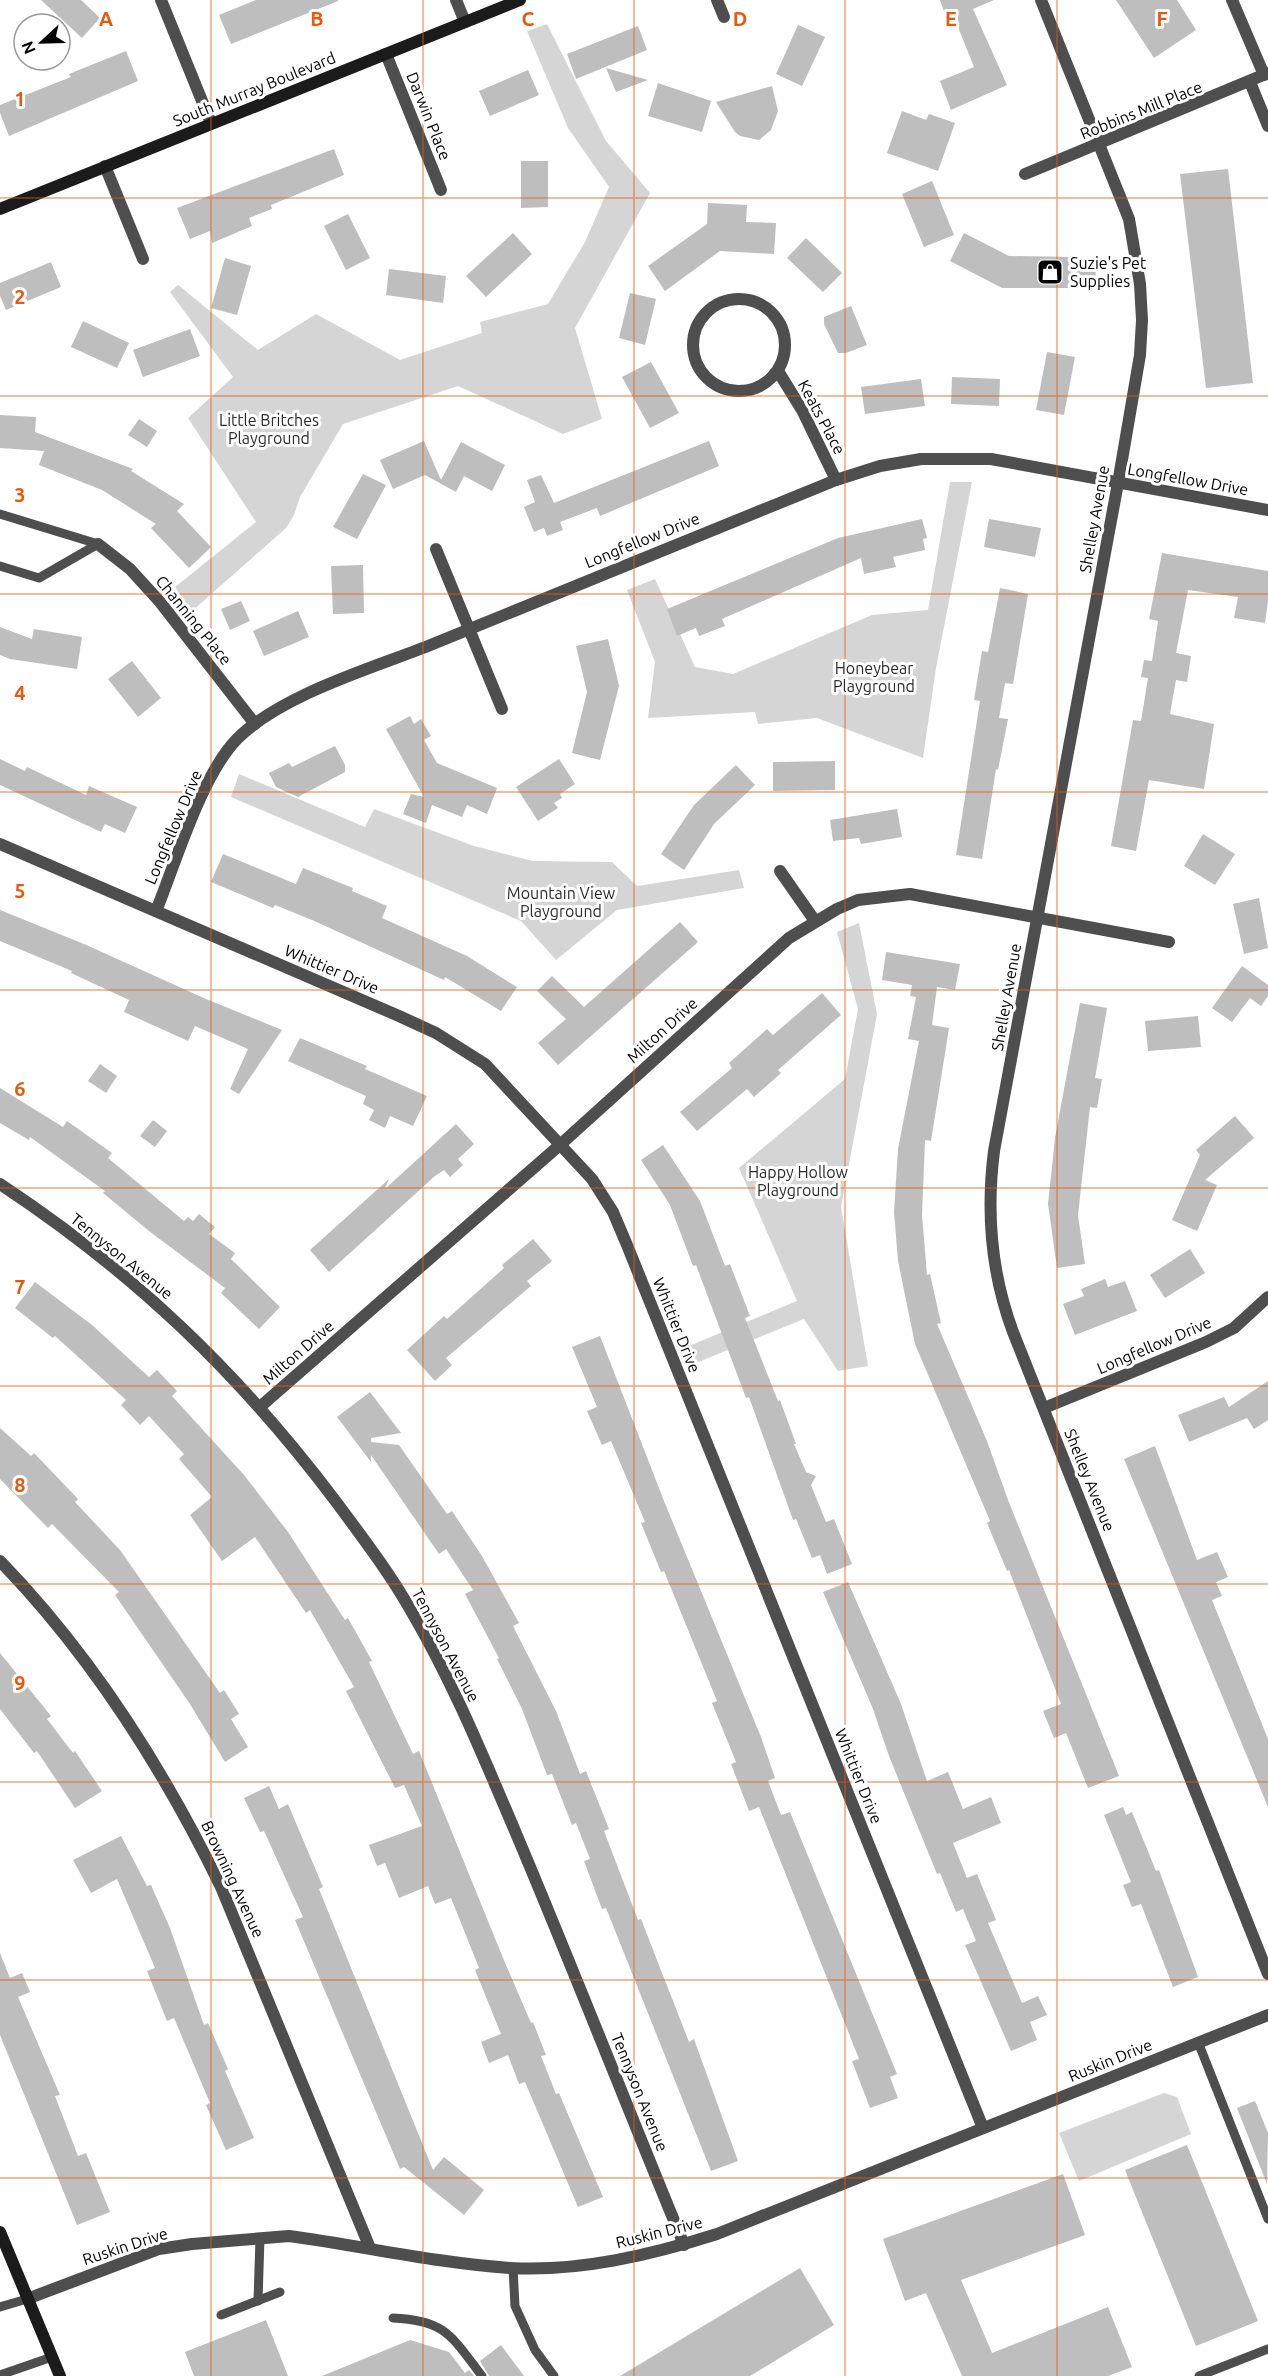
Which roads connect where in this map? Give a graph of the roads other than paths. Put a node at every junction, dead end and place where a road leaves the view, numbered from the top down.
1 (161, 0) edge
2 (456, 0) edge
3 (519, 0) edge
4 (717, 0) edge
5 (1041, 0) edge
6 (1232, 0) edge
7 (724, 17) dead end
8 (465, 22) junction
9 (386, 54) junction
10 (1266, 74) edge
11 (1250, 82) junction
12 (211, 123) junction
13 (1268, 126) edge
14 (1100, 145) junction
15 (105, 166) junction
16 (1025, 174) dead end
17 (441, 190) dead end
18 (0, 209) edge
19 (143, 259) dead end
20 (778, 370) junction
21 (836, 480) junction
22 (1118, 483) junction
23 (1268, 510) edge
24 (0, 514) edge
25 (98, 544) junction
26 (436, 549) dead end
27 (0, 566) edge
28 (469, 628) junction
29 (502, 709) dead end
30 (255, 724) junction
31 (0, 844) edge
32 (780, 871) dead end
33 (156, 911) junction
34 (1037, 918) junction
35 (814, 921) junction
36 (1169, 942) dead end
37 (561, 1144) junction
38 (0, 1185) edge
39 (1268, 1297) edge
40 (261, 1406) junction
41 (1044, 1408) junction
42 (0, 1561) edge
43 (1268, 1974) edge
44 (1268, 2014) edge
45 (1198, 2042) junction
46 (983, 2128) junction
47 (1268, 2219) edge
48 (0, 2232) edge
49 (260, 2238) junction
50 (684, 2245) junction
51 (370, 2248) junction
52 (513, 2268) junction
53 (279, 2292) dead end
54 (27, 2299) junction
55 (258, 2301) junction
56 (0, 2307) edge
57 (221, 2315) dead end
58 (393, 2318) dead end
59 (1268, 2349) edge
60 (52, 2357) junction
61 (0, 2375) edge
62 (60, 2376) edge
63 (482, 2376) edge
64 (554, 2376) edge
65 (1199, 2376) edge

1 - 12 street
2 - 8 street
3 - 8 main road, South Murray Boulevard
4 - 7 street
5 - 14 street, Shelley Avenue
6 - 10 street
8 - 9 main road, South Murray Boulevard
9 - 12 main road, South Murray Boulevard
9 - 17 street, Darwin Place
10 - 11 street, Robbins Mill Place
11 - 13 street
11 - 14 street, Robbins Mill Place
12 - 15 main road, South Murray Boulevard
14 - 16 street, Robbins Mill Place
14 - 22 street, Shelley Avenue
15 - 18 main road, South Murray Boulevard
15 - 19 street
20 - 20 street, Keats Place
20 - 21 street, Keats Place
21 - 22 street, Longfellow Drive
21 - 28 street, Longfellow Drive
22 - 23 street, Longfellow Drive
22 - 34 street, Shelley Avenue
24 - 25 lane
25 - 27 lane
25 - 30 street, Channing Place
26 - 28 street
28 - 29 street
28 - 30 street, Longfellow Drive
30 - 33 street, Longfellow Drive
31 - 33 street, Whittier Drive
32 - 35 street
33 - 37 street, Whittier Drive
34 - 35 street, Milton Drive
34 - 36 street, Milton Drive
34 - 41 street, Shelley Avenue
35 - 37 street, Milton Drive
37 - 40 street, Milton Drive
37 - 46 street, Whittier Drive
38 - 40 street, Tennyson Avenue
39 - 41 street, Longfellow Drive
40 - 50 street, Tennyson Avenue
41 - 43 street, Shelley Avenue
42 - 51 street, Browning Avenue
44 - 45 street, Ruskin Drive
45 - 46 street, Ruskin Drive
45 - 47 lane
46 - 50 street, Ruskin Drive
48 - 54 main road
49 - 51 street, Ruskin Drive
49 - 54 street, Ruskin Drive
49 - 55 lane
50 - 52 street, Ruskin Drive
51 - 52 street, Ruskin Drive
52 - 64 lane
53 - 55 lane
54 - 56 lane
54 - 60 main road
55 - 57 lane
58 - 63 lane
59 - 65 lane
60 - 61 lane
60 - 62 main road

